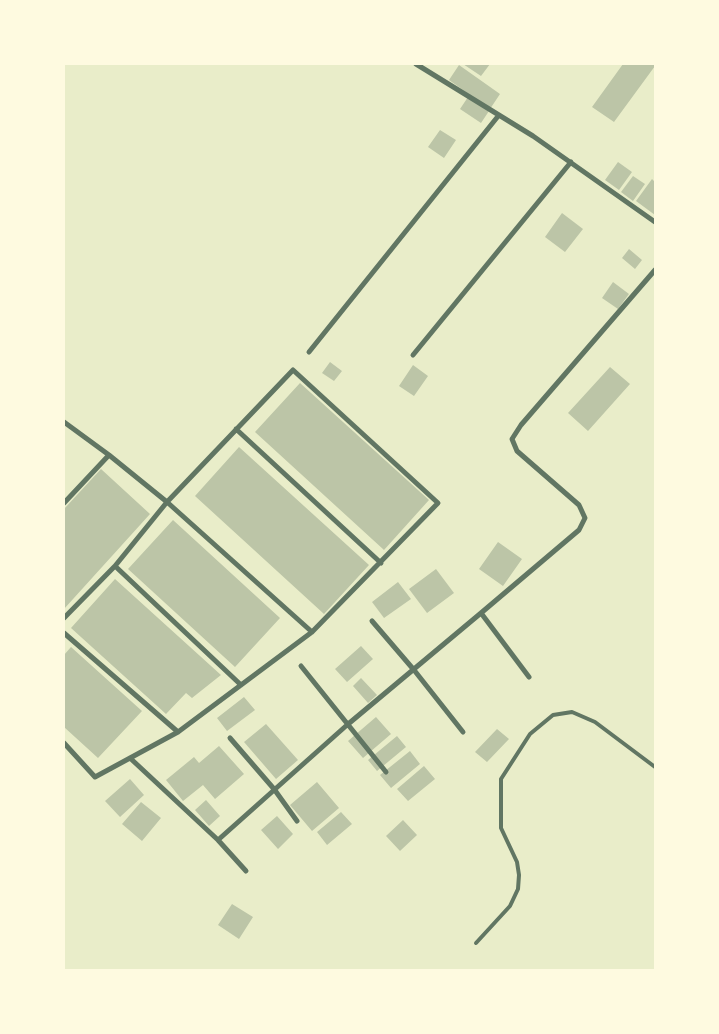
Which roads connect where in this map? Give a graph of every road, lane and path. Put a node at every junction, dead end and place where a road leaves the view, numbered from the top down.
1 (416, 64) edge
2 (499, 115) junction
3 (571, 162) junction
4 (655, 222) edge
5 (655, 270) edge
6 (309, 352) dead end
7 (413, 355) dead end
8 (64, 422) edge
9 (236, 429) junction
10 (109, 455) junction
11 (168, 502) junction
12 (64, 503) edge
13 (382, 562) junction
14 (115, 566) junction
15 (481, 613) junction
16 (64, 618) edge
17 (372, 621) dead end
18 (312, 632) junction
19 (64, 633) edge
20 (301, 666) dead end
21 (414, 670) junction
22 (529, 677) dead end
23 (241, 685) junction
24 (348, 725) junction
25 (178, 732) junction
26 (463, 732) dead end
27 (230, 738) dead end
28 (64, 743) edge
29 (130, 758) junction
30 (655, 768) edge
31 (386, 772) dead end
32 (274, 789) junction
33 (297, 821) dead end
34 (218, 840) junction
35 (246, 871) dead end
36 (476, 943) dead end

1 - 2 street
2 - 3 street
2 - 6 street
3 - 4 street
3 - 7 street
5 - 15 street
8 - 10 street
9 - 11 street
9 - 13 street
9 - 13 street
10 - 11 street
10 - 12 street
11 - 14 street
11 - 18 street
13 - 18 street
14 - 16 street
14 - 23 street
15 - 21 street
15 - 22 street
17 - 21 street
18 - 23 street
19 - 25 street
20 - 24 street
21 - 24 street
21 - 26 street
23 - 25 street
24 - 31 street
24 - 32 street
25 - 29 street
27 - 32 street
28 - 29 street
29 - 34 street
30 - 36 lane
32 - 33 street
32 - 34 street
34 - 35 street

